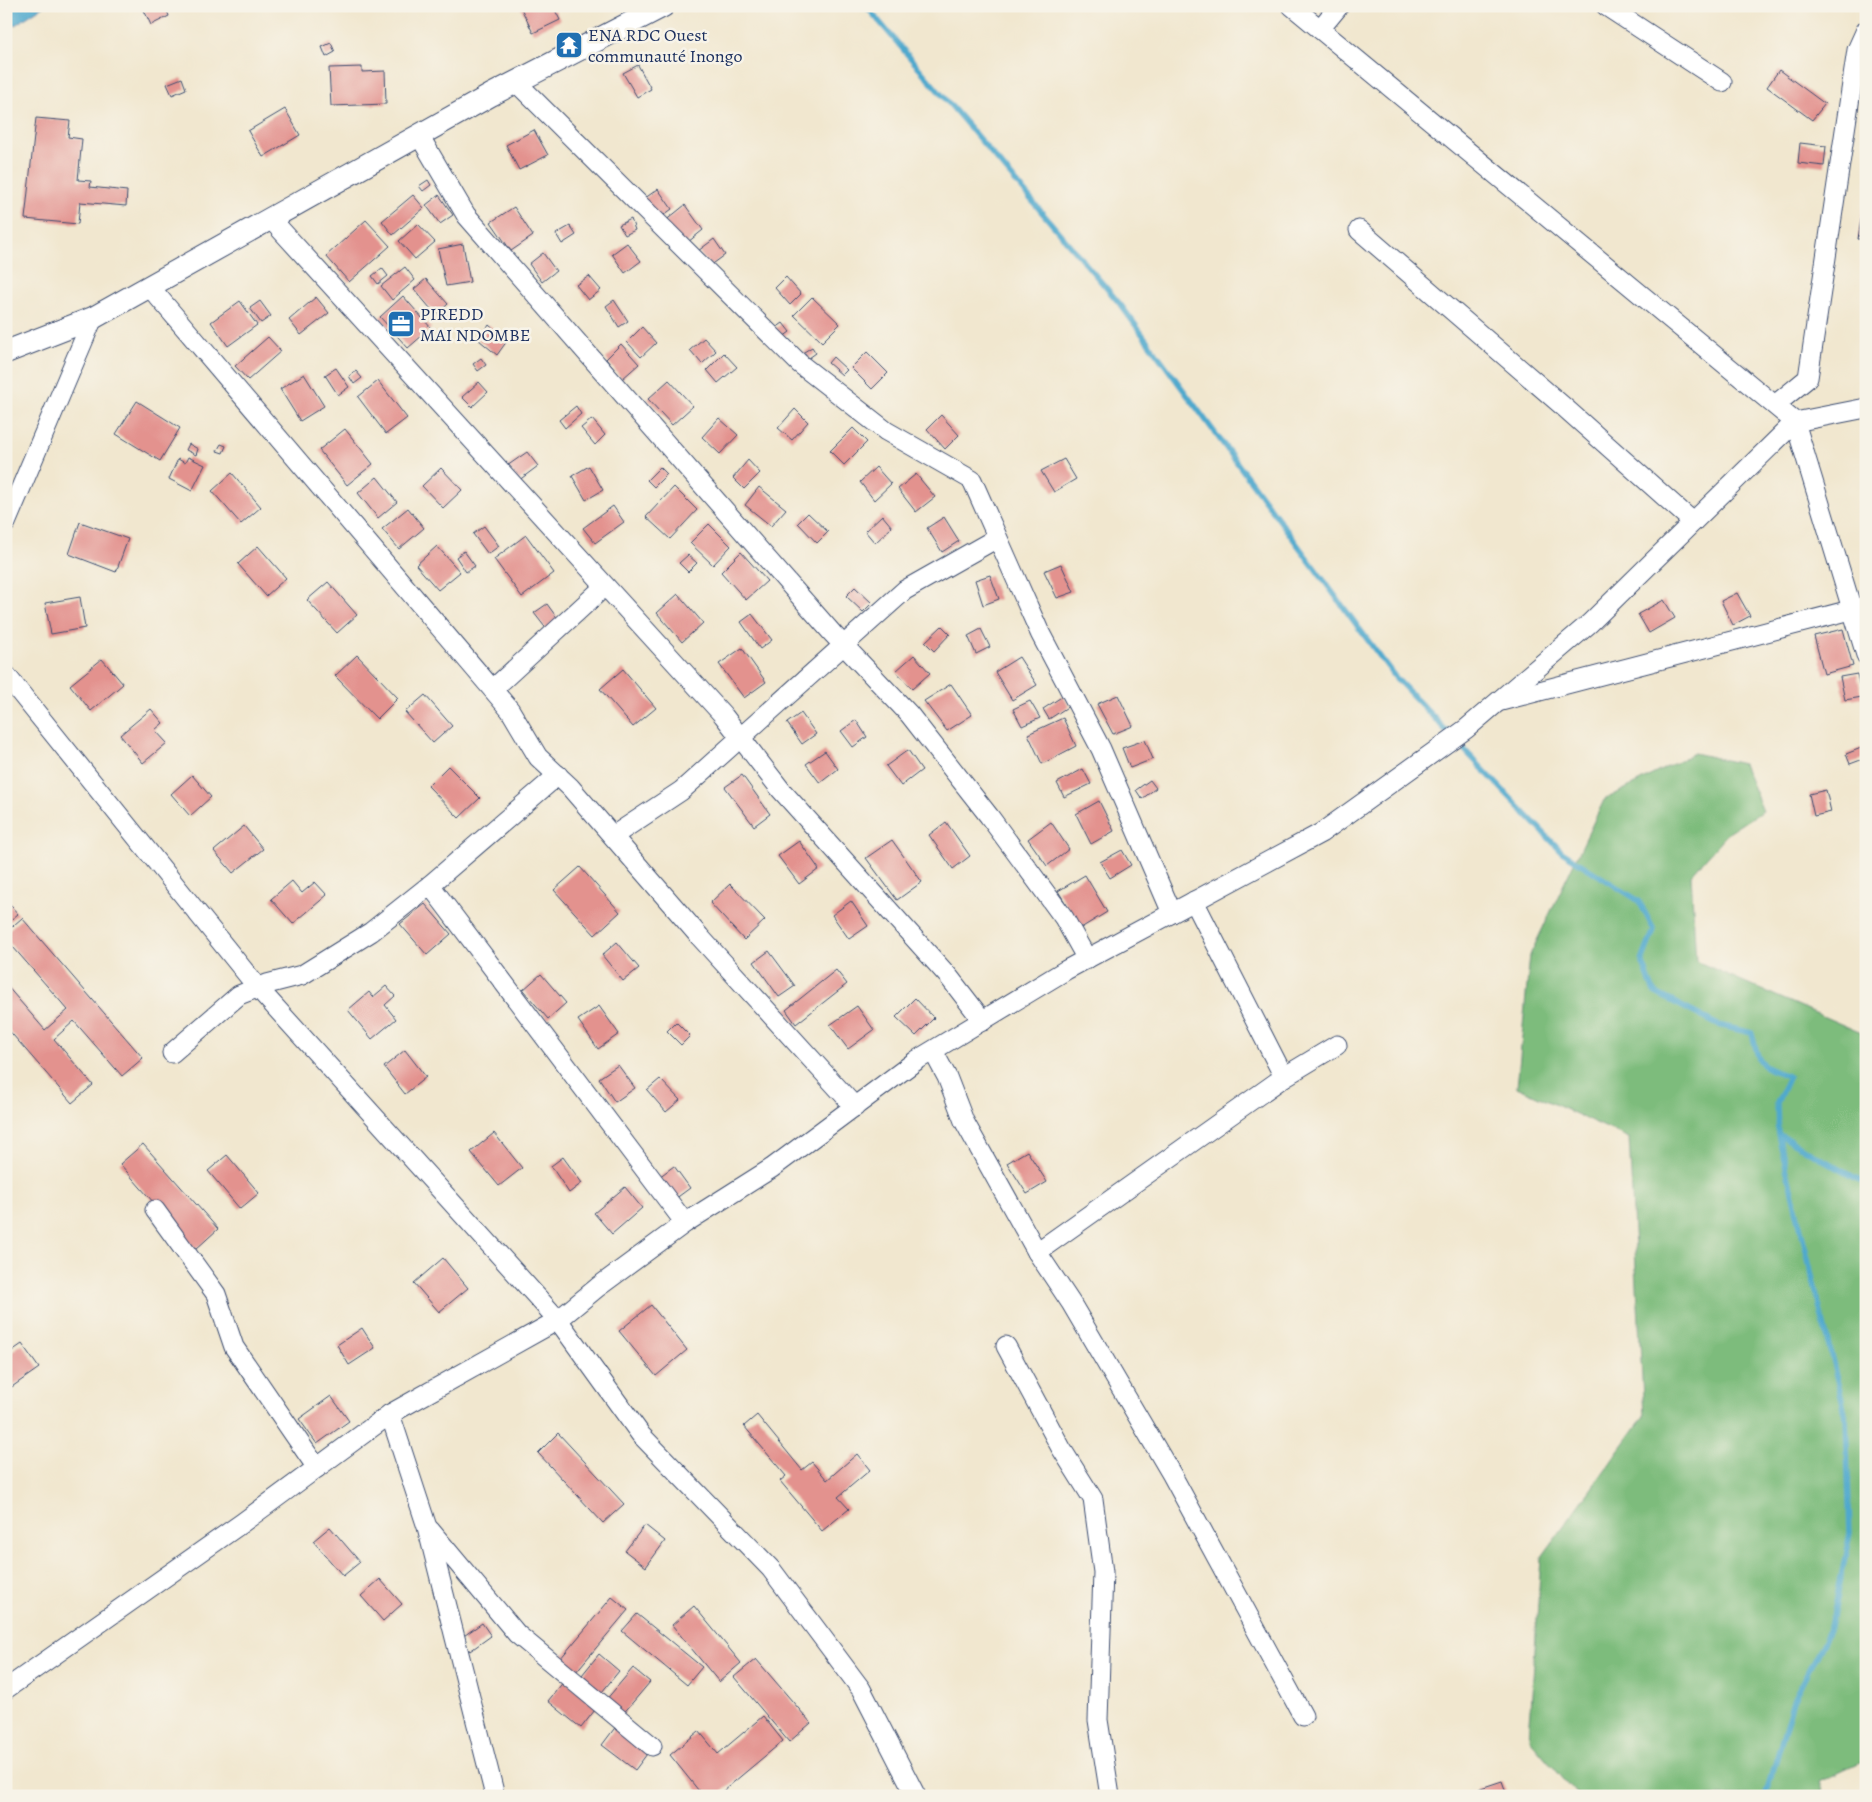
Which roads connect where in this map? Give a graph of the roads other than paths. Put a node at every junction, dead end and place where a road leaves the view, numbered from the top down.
1 (663, 6) edge
2 (1292, 6) edge
3 (1339, 6) edge
4 (1606, 6) edge
5 (1320, 29) junction
6 (1866, 30) edge
7 (516, 82) junction
8 (1722, 82) dead end
9 (419, 135) junction
10 (270, 218) junction
11 (1358, 230) dead end
12 (149, 286) junction
13 (93, 318) junction
14 (6, 352) edge
15 (1775, 405) junction
16 (1866, 408) edge
17 (1796, 422) junction
18 (6, 522) edge
19 (1693, 522) junction
20 (997, 538) junction
21 (605, 586) junction
22 (1858, 608) edge
23 (844, 646) junction
24 (1866, 654) edge
25 (6, 675) edge
26 (493, 689) junction
27 (1498, 702) junction
28 (740, 738) junction
29 (558, 775) junction
30 (613, 836) junction
31 (430, 885) junction
32 (1194, 901) junction
33 (1172, 913) junction
34 (1087, 959) junction
35 (258, 988) junction
36 (983, 1020) junction
37 (1337, 1045) dead end
38 (933, 1051) junction
39 (172, 1054) dead end
40 (1284, 1077) junction
41 (855, 1106) junction
42 (154, 1210) dead end
43 (685, 1223) junction
44 (1036, 1252) junction
45 (558, 1320) junction
46 (1006, 1346) dead end
47 (390, 1414) junction
48 (317, 1468) junction
49 (427, 1527) junction
50 (6, 1689) edge
51 (1302, 1716) dead end
52 (652, 1746) dead end
53 (495, 1796) edge
54 (916, 1796) edge
55 (1110, 1796) edge

1 - 7 street
2 - 5 street
3 - 5 street
4 - 8 street
5 - 15 street
6 - 15 street
7 - 9 street
7 - 20 street
9 - 10 street
9 - 23 street
10 - 12 street
10 - 21 street
11 - 19 street
12 - 13 street
12 - 26 street
13 - 14 street
13 - 18 street
15 - 17 street
16 - 17 street
17 - 19 street
17 - 22 street
19 - 27 street
20 - 23 street
20 - 33 street
21 - 26 street
21 - 28 street
22 - 24 street
22 - 27 street
23 - 28 street
23 - 34 street
25 - 35 street
26 - 29 street
27 - 32 street
28 - 30 street
28 - 36 street
29 - 30 street
29 - 31 street
30 - 41 street
31 - 35 street
31 - 43 street
32 - 33 street
32 - 40 street
33 - 34 street
34 - 36 street
35 - 39 street
35 - 45 street
36 - 38 street
37 - 40 street
38 - 41 street
38 - 44 street
40 - 44 street
41 - 43 street
42 - 48 street
43 - 45 street
44 - 51 street
45 - 47 street
45 - 54 street
46 - 55 street
47 - 48 street
47 - 49 street
48 - 50 street
49 - 52 street
49 - 53 street

